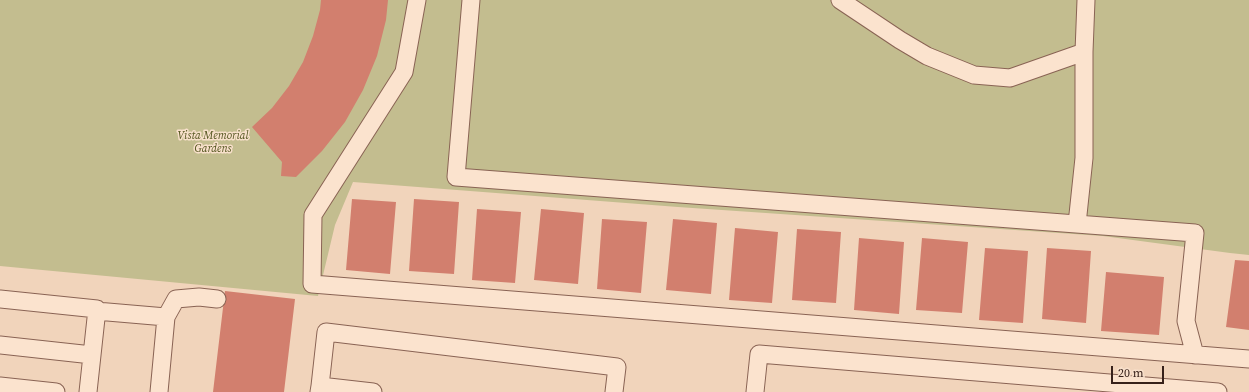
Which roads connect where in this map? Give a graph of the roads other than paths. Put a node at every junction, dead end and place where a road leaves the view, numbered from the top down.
1 (417, 0) edge
2 (471, 0) edge
3 (840, 0) edge
4 (1086, 0) edge
5 (1084, 52) junction
6 (1077, 224) junction
7 (0, 299) edge
8 (217, 299) dead end
9 (96, 311) junction
10 (166, 317) junction
11 (0, 345) edge
12 (1195, 354) junction
13 (92, 355) junction
14 (1249, 359) edge
15 (0, 386) edge
16 (320, 389) edge
17 (56, 392) edge
18 (88, 392) edge
19 (159, 392) edge
20 (373, 392) edge
21 (614, 392) edge
22 (755, 392) edge
23 (1218, 392) edge

1 - 12 street
2 - 6 street
3 - 5 street
4 - 5 street
5 - 6 street
6 - 12 street
7 - 9 street
8 - 10 street
9 - 10 street
9 - 13 street
10 - 19 street
11 - 13 street
12 - 14 street
13 - 18 street
15 - 17 street
16 - 20 street
16 - 21 street
22 - 23 street

